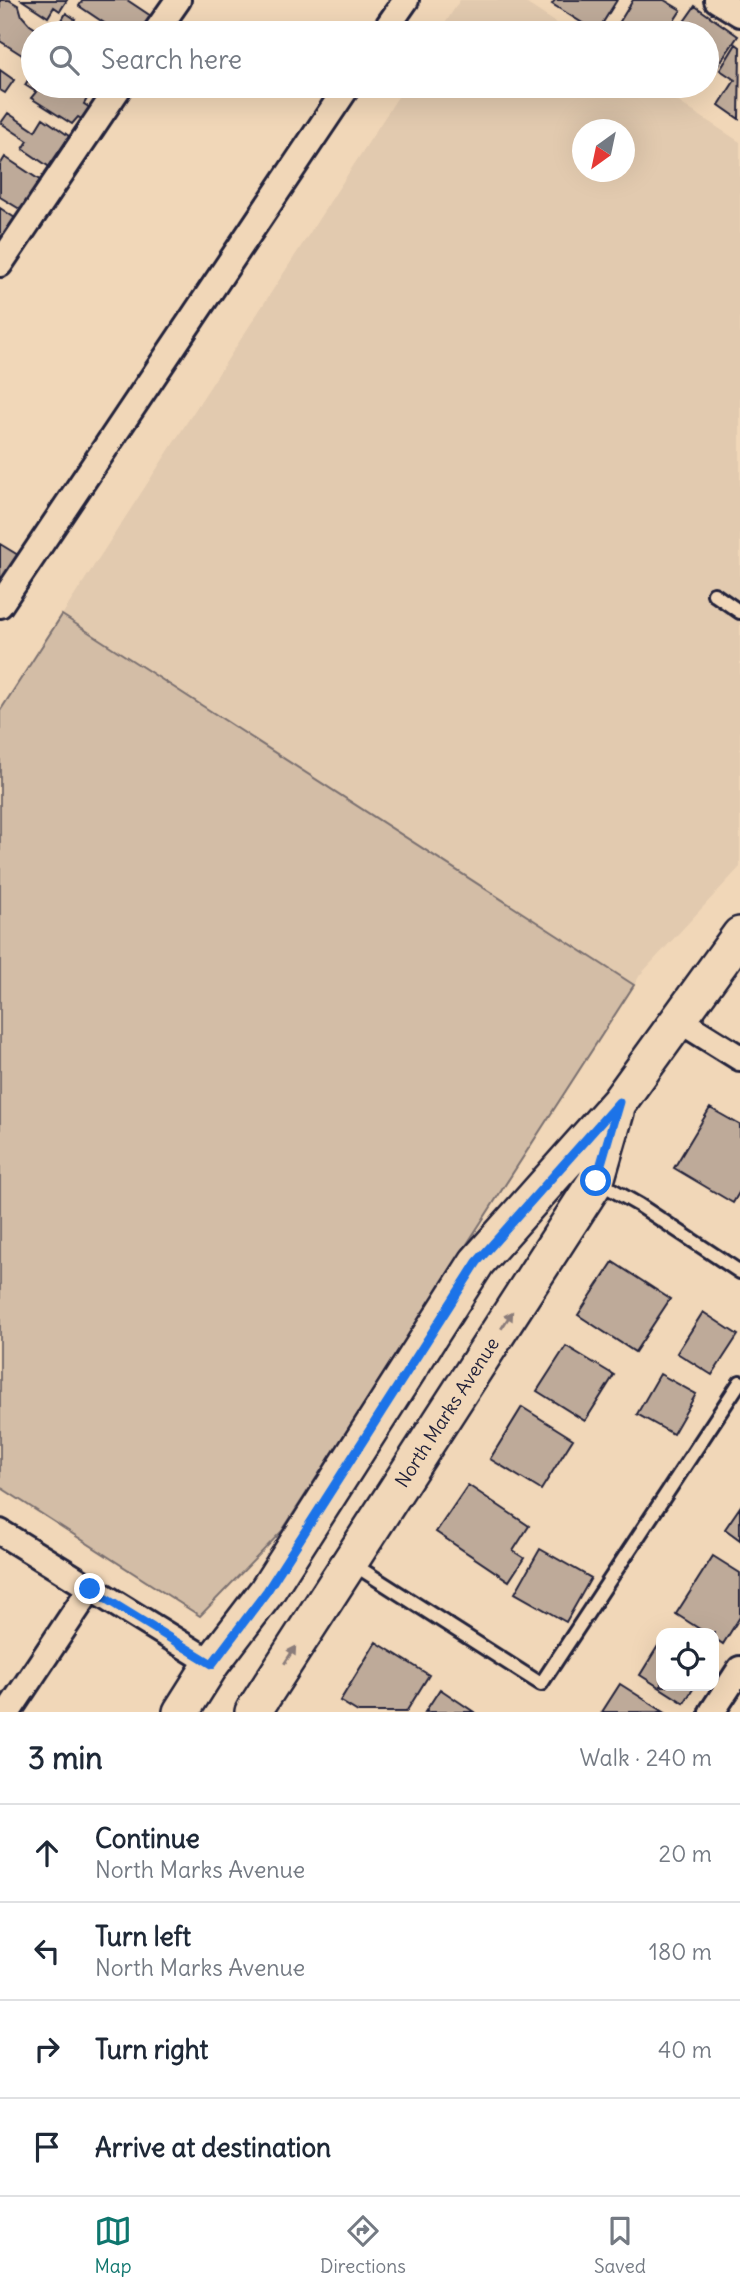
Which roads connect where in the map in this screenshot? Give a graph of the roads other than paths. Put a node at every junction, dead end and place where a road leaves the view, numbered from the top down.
1 (177, 0) edge
2 (406, 0) edge
3 (717, 0) edge
4 (740, 14) edge
5 (163, 21) edge
6 (391, 21) edge
7 (112, 98) edge
8 (340, 98) edge
9 (0, 264) edge
10 (714, 594) dead end
11 (0, 605) edge
12 (740, 612) edge
13 (740, 935) edge
14 (679, 1020) junction
15 (740, 1058) edge
16 (619, 1102) junction
17 (596, 1181) junction
18 (740, 1272) edge
19 (740, 1382) edge
20 (0, 1532) edge
21 (351, 1562) junction
22 (90, 1589) junction
23 (212, 1664) junction
24 (740, 1669) edge
25 (8, 1712) edge
26 (181, 1712) edge
27 (253, 1712) edge
28 (712, 1712) edge

1 - 5 street
2 - 6 street
3 - 4 street
7 - 9 street
8 - 11 street
10 - 12 lane
13 - 14 main road, North Marks Avenue
14 - 15 street
14 - 16 main road, North Marks Avenue
16 - 17 main road, North Marks Avenue
16 - 23 main road, North Marks Avenue
17 - 18 lane
21 -> 17 main road, North Marks Avenue
19 - 21 lane
20 - 22 street
27 -> 21 main road, North Marks Avenue
22 - 23 street
22 - 25 street
23 - 26 main road, North Marks Avenue
24 - 28 street

